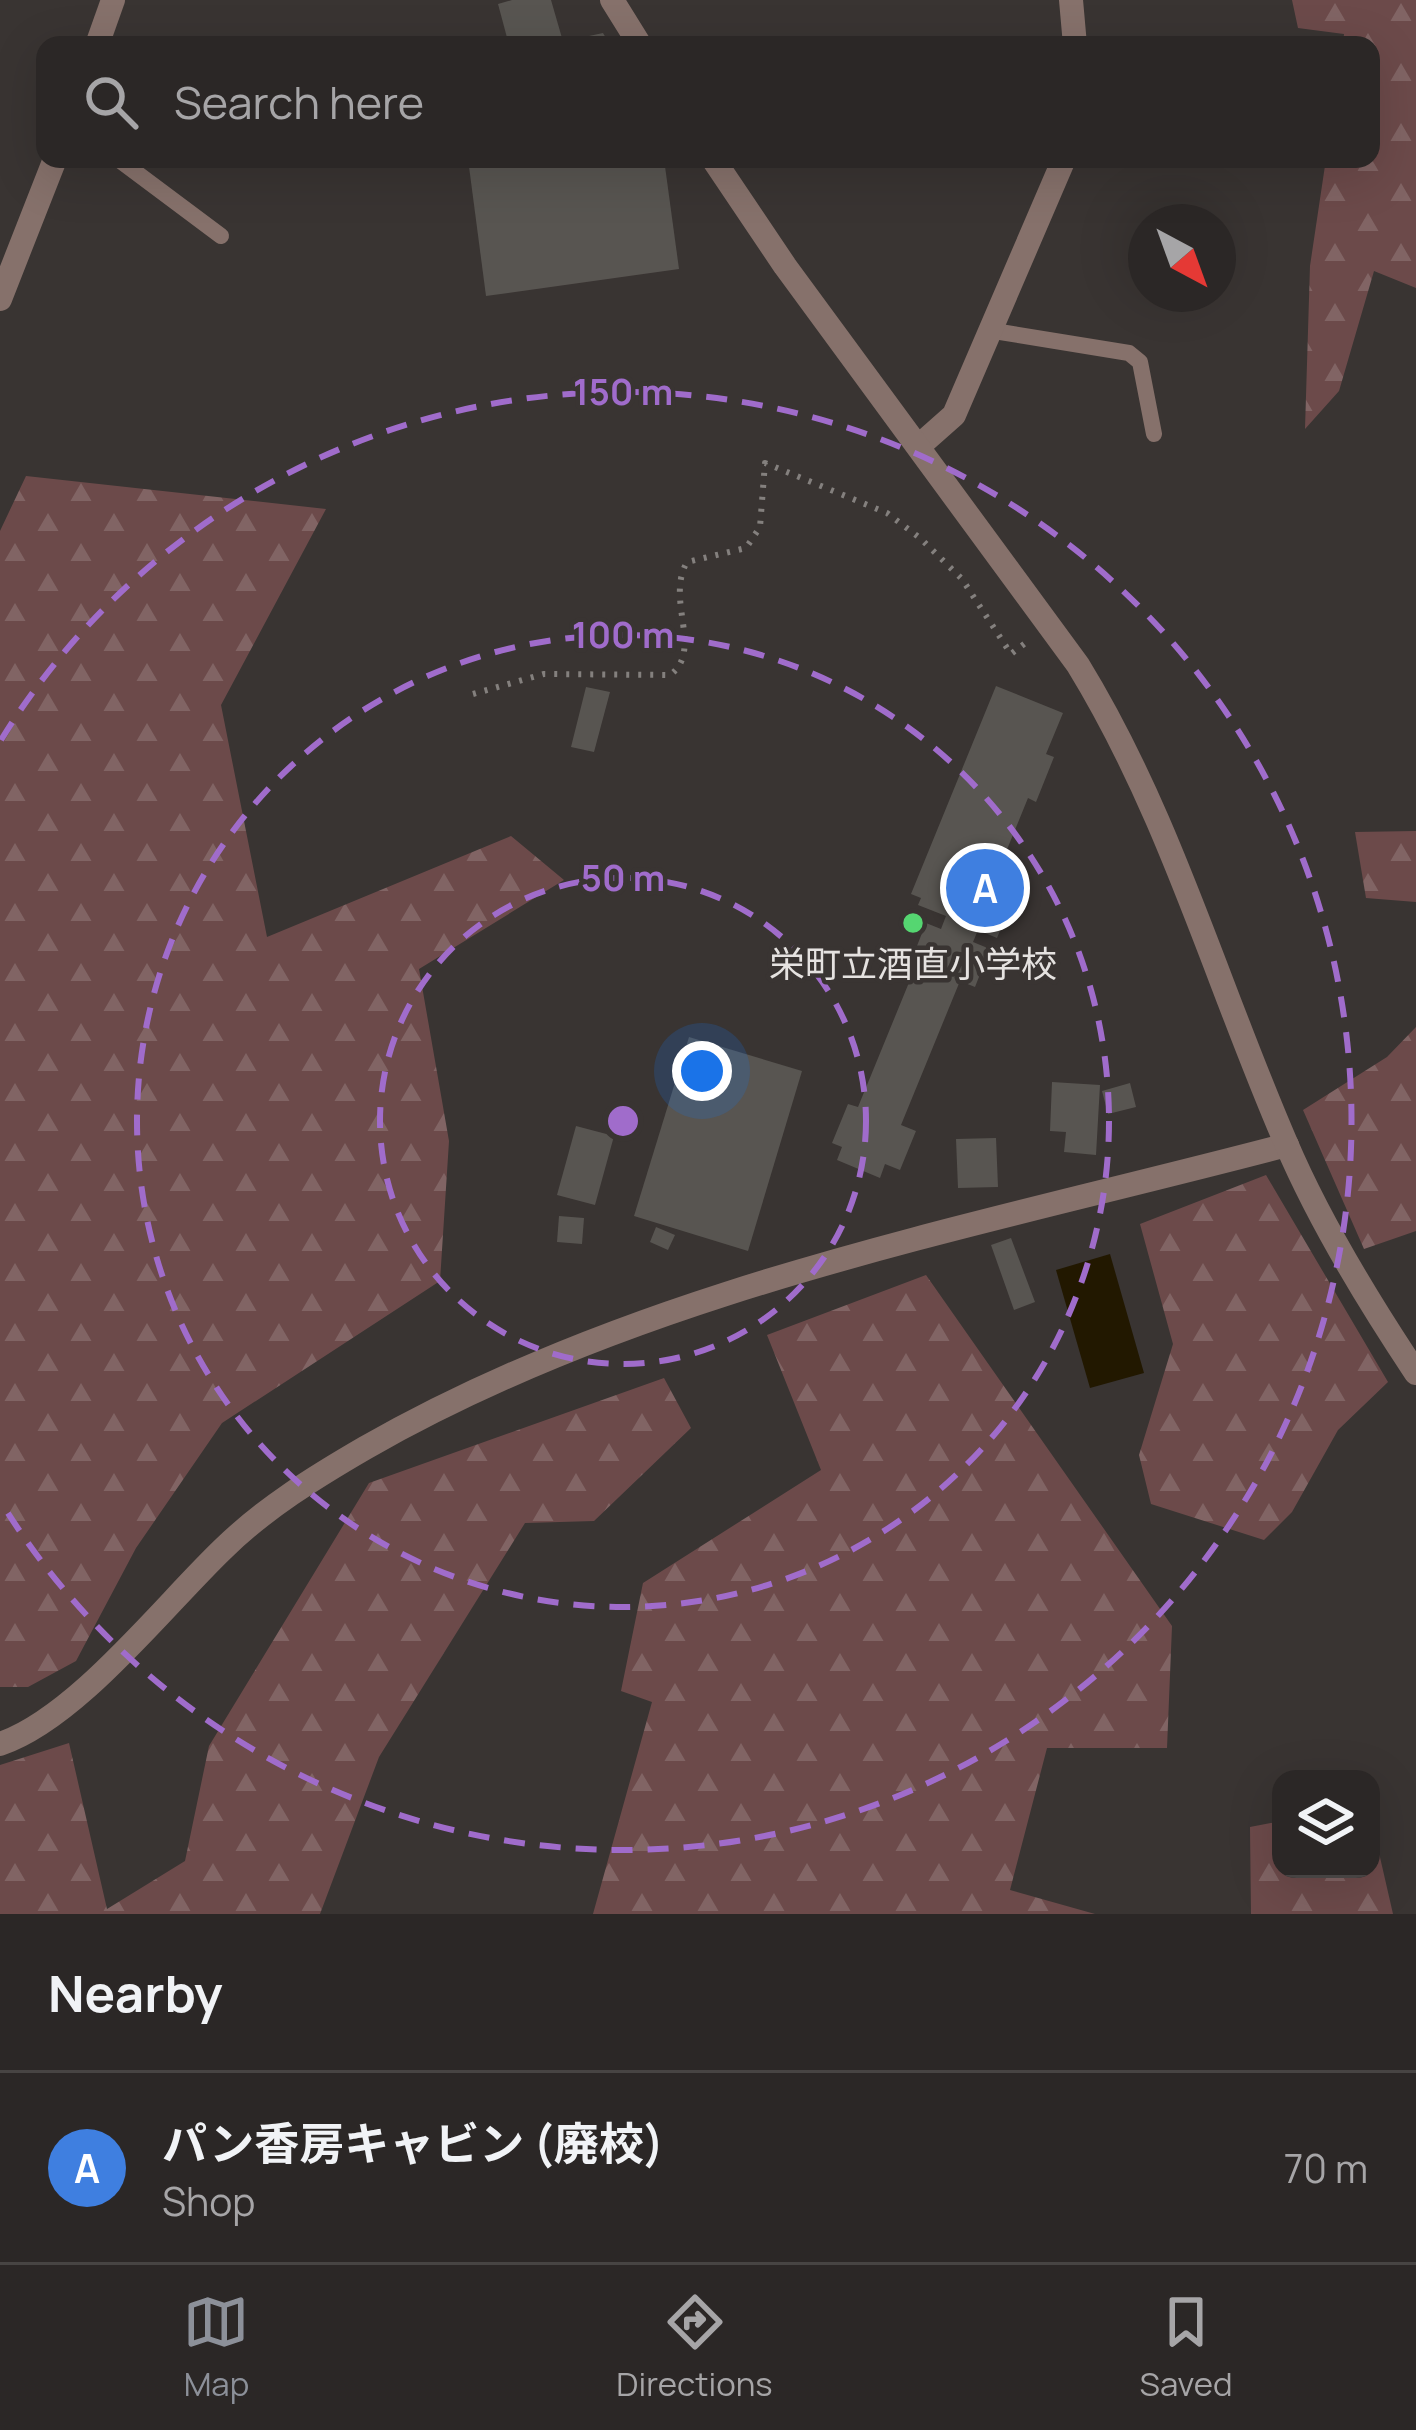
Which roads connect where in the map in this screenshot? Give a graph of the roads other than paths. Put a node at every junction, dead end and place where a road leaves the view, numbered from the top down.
1 (112, 0) edge
2 (613, 0) edge
3 (1071, 0) edge
4 (100, 36) edge
5 (635, 36) edge
6 (1074, 36) edge
7 (51, 168) edge
8 (130, 168) edge
9 (719, 168) edge
10 (1060, 168) edge
11 (221, 236) dead end
12 (0, 299) edge
13 (994, 332) junction
14 (1154, 434) dead end
15 (919, 446) junction
16 (1287, 1145) junction
17 (1416, 1373) edge
18 (0, 1744) edge

1 - 4 street
2 - 5 street
3 - 6 street
7 - 12 street
8 - 11 lane
9 - 15 street
10 - 13 street
13 - 14 lane
13 - 15 street
15 - 16 street
16 - 17 street
16 - 18 street

